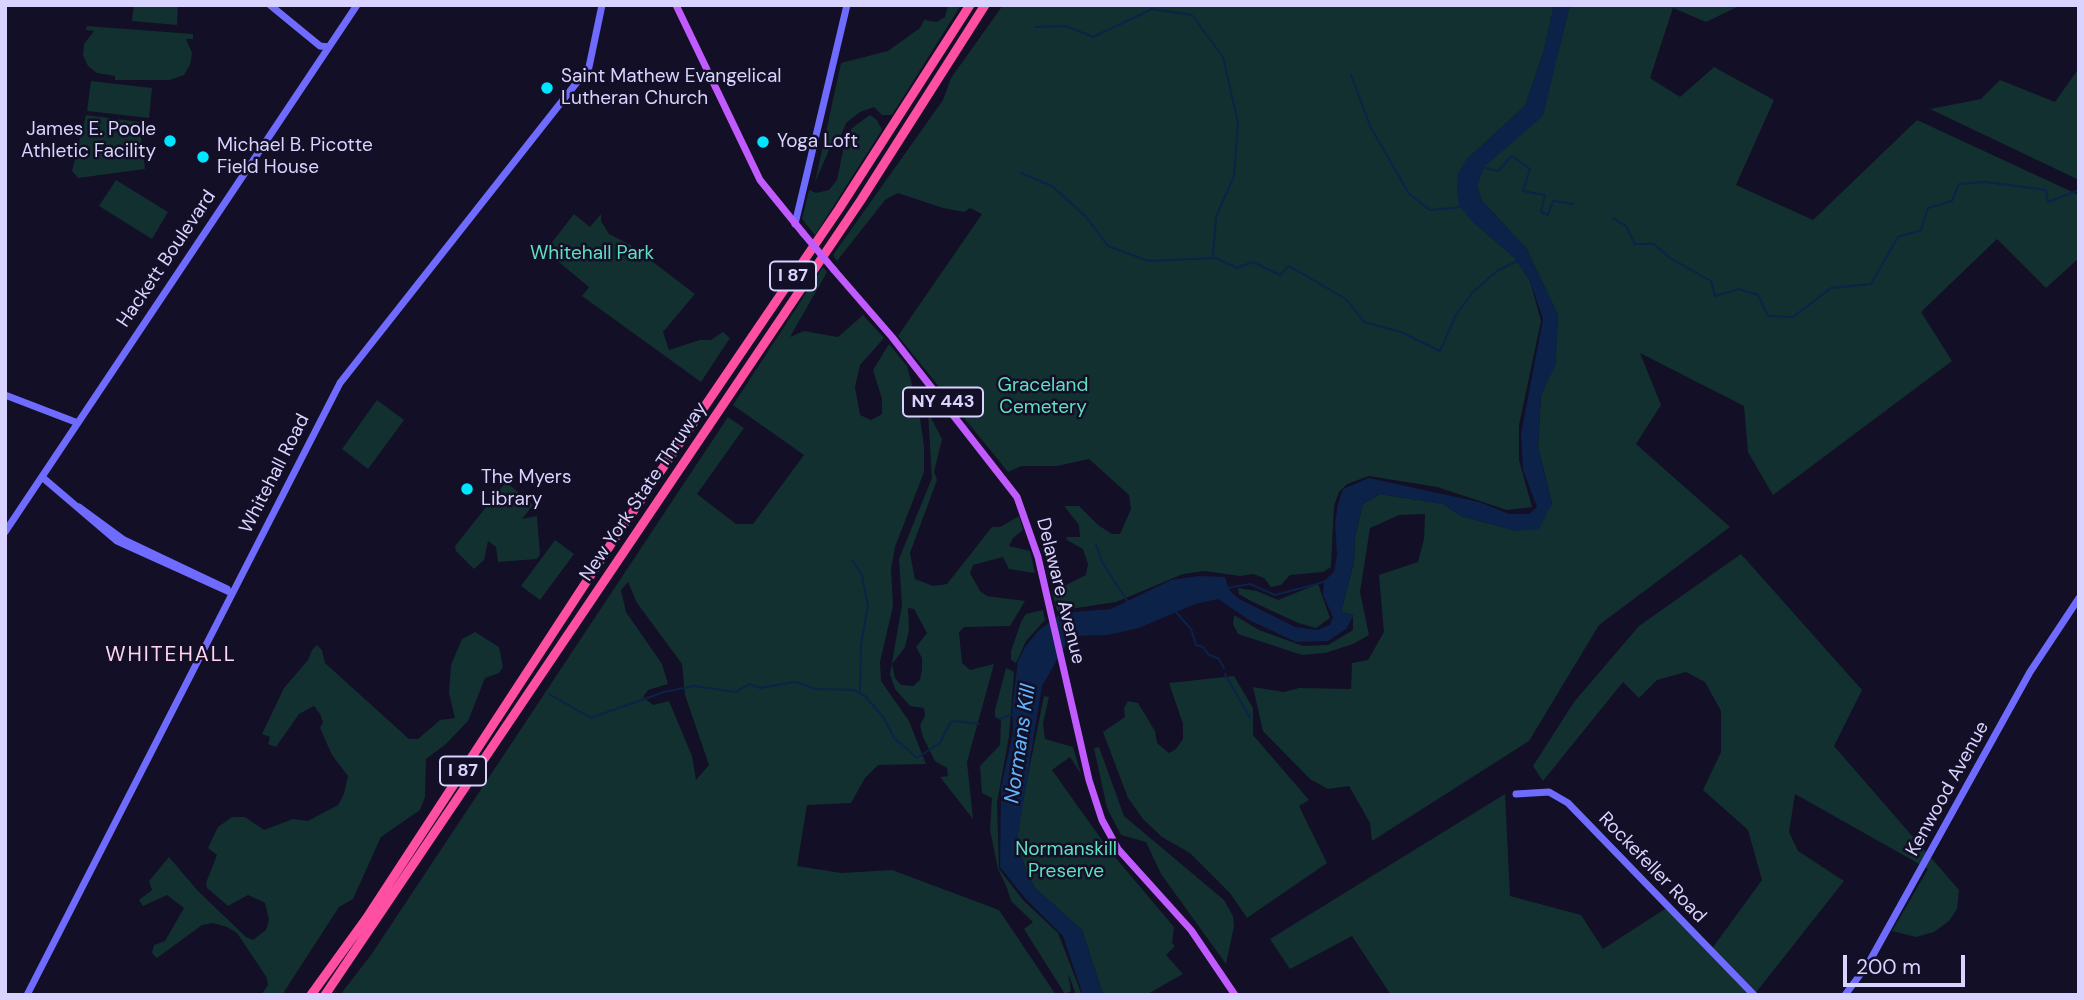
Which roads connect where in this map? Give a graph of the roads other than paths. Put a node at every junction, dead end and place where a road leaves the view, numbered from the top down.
1 (270, 5) edge
2 (357, 5) edge
3 (602, 5) edge
4 (676, 5) edge
5 (847, 5) edge
6 (970, 5) edge
7 (985, 5) edge
8 (992, 5) edge
9 (328, 47) junction
10 (956, 51) junction
11 (795, 224) junction
12 (5, 395) edge
13 (78, 423) junction
14 (42, 477) junction
15 (5, 532) edge
16 (232, 593) junction
17 (2079, 598) edge
18 (1516, 794) dead end
19 (27, 995) edge
20 (311, 995) edge
21 (325, 995) edge
22 (1235, 995) edge
23 (1754, 995) edge
24 (1844, 995) edge

1 - 9 street
2 - 9 street, Hackett Boulevard
3 - 16 street, Whitehall Road
4 - 11 main road, Delaware Avenue / NY 443
5 - 11 street
6 - 20 highway, New York State Thruway / I 87
7 - 10 highway, New York State Thruway / I 87
8 - 10 highway
9 - 13 street, Hackett Boulevard
10 - 21 highway, New York State Thruway / I 87
11 - 22 main road, Delaware Avenue / NY 443, bridge
12 - 13 street
13 - 14 street, Hackett Boulevard
14 - 15 street, Hackett Boulevard
14 - 16 street
16 - 19 street, Whitehall Road
17 - 24 street, Kenwood Avenue
18 - 23 street, Rockefeller Road

